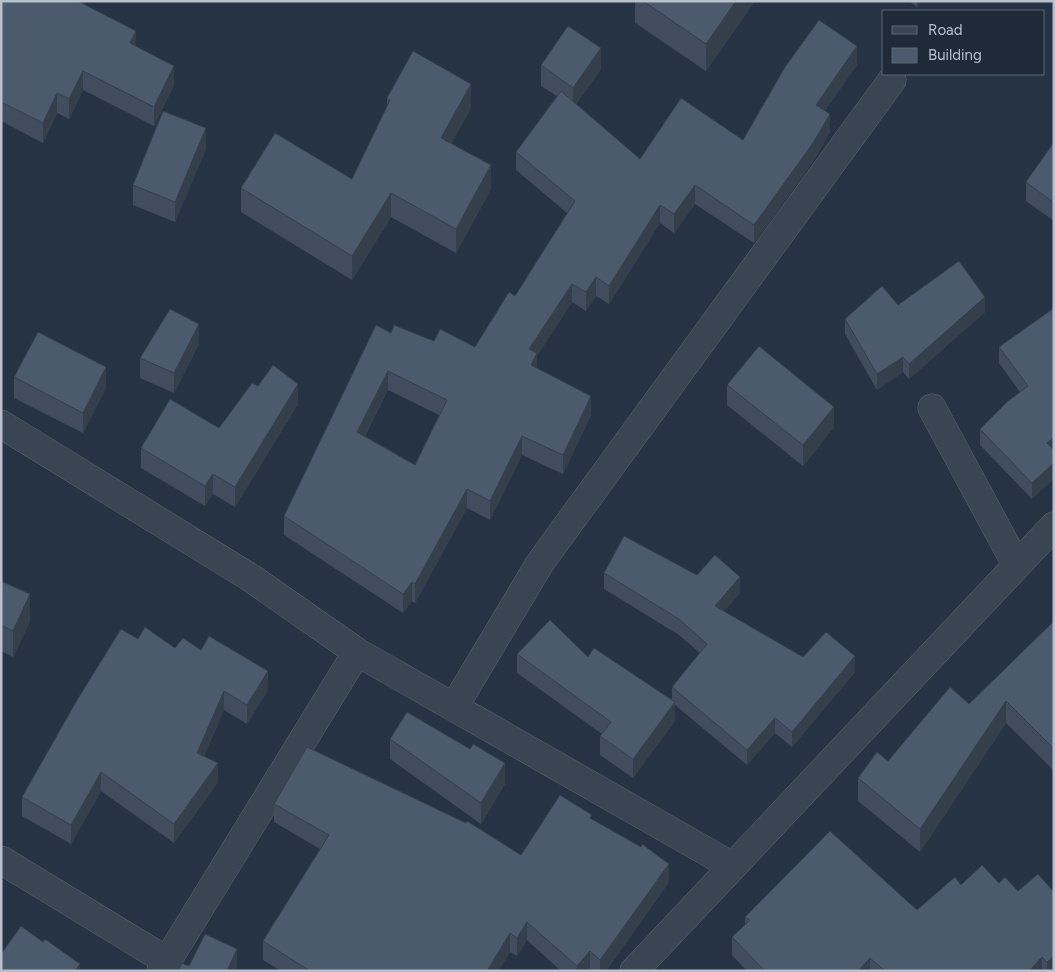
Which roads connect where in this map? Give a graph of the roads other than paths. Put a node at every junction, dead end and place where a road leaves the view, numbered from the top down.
1 (892, 80) dead end
2 (932, 408) dead end
3 (1, 424) edge
4 (1052, 530) edge
5 (1016, 564) junction
6 (357, 652) junction
7 (454, 707) junction
8 (1, 860) edge
9 (732, 866) junction
10 (164, 966) edge
11 (634, 971) edge

1 - 7 street
2 - 5 street
3 - 6 street
4 - 5 street
5 - 9 street
6 - 7 street
6 - 10 street
7 - 9 street
8 - 10 street
9 - 11 street

